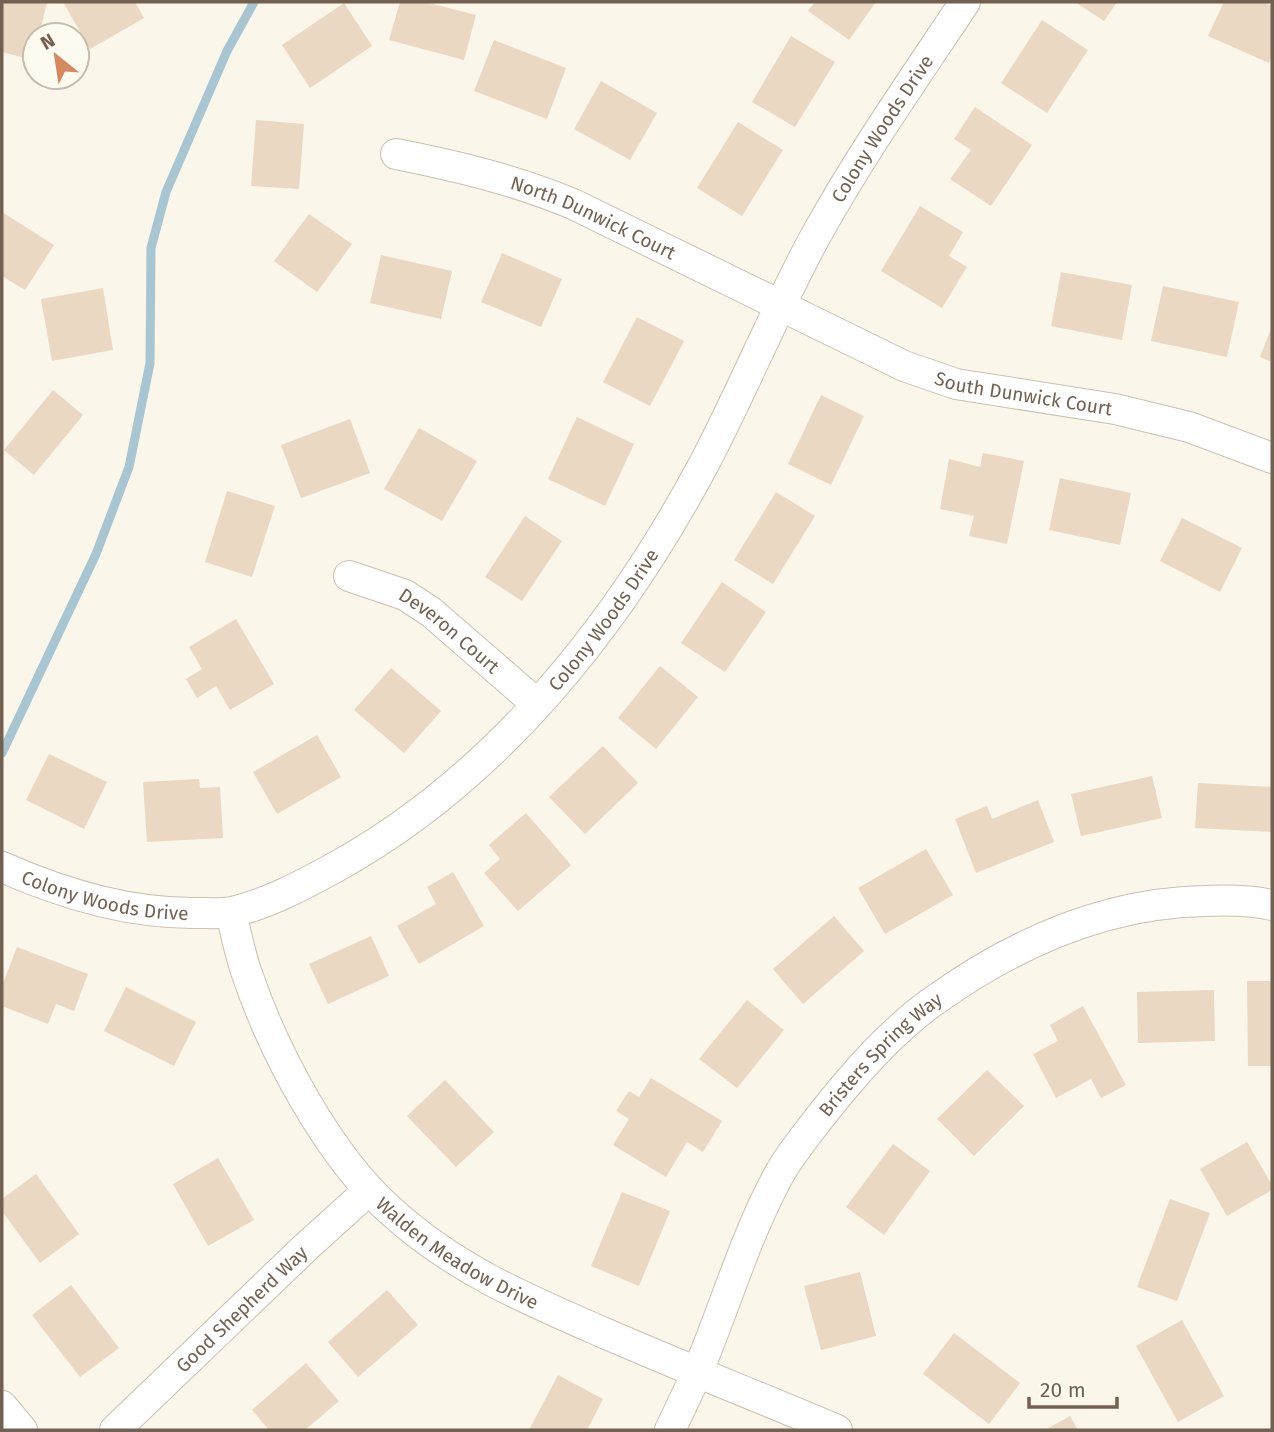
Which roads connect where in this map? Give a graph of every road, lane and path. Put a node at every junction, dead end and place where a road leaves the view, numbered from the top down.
1 (965, 2) edge
2 (396, 154) dead end
3 (781, 307) junction
4 (1272, 458) edge
5 (349, 576) dead end
6 (537, 704) junction
7 (2, 867) edge
8 (1272, 905) edge
9 (230, 912) junction
10 (369, 1190) junction
11 (697, 1373) junction
12 (2, 1406) edge
13 (22, 1430) edge
14 (115, 1430) edge
15 (670, 1430) edge
16 (837, 1430) edge

1 - 3 street, Colony Woods Drive
2 - 3 street, North Dunwick Court
3 - 4 street, South Dunwick Court
3 - 6 street, Colony Woods Drive
5 - 6 street, Deveron Court
6 - 9 street, Colony Woods Drive
7 - 9 street, Colony Woods Drive
8 - 11 street, Bristers Spring Way
9 - 10 street, Walden Meadow Drive
10 - 11 street, Walden Meadow Drive
10 - 14 street, Good Shepherd Way
11 - 15 street, Bristers Spring Way
11 - 16 street, Walden Meadow Drive
12 - 13 street

